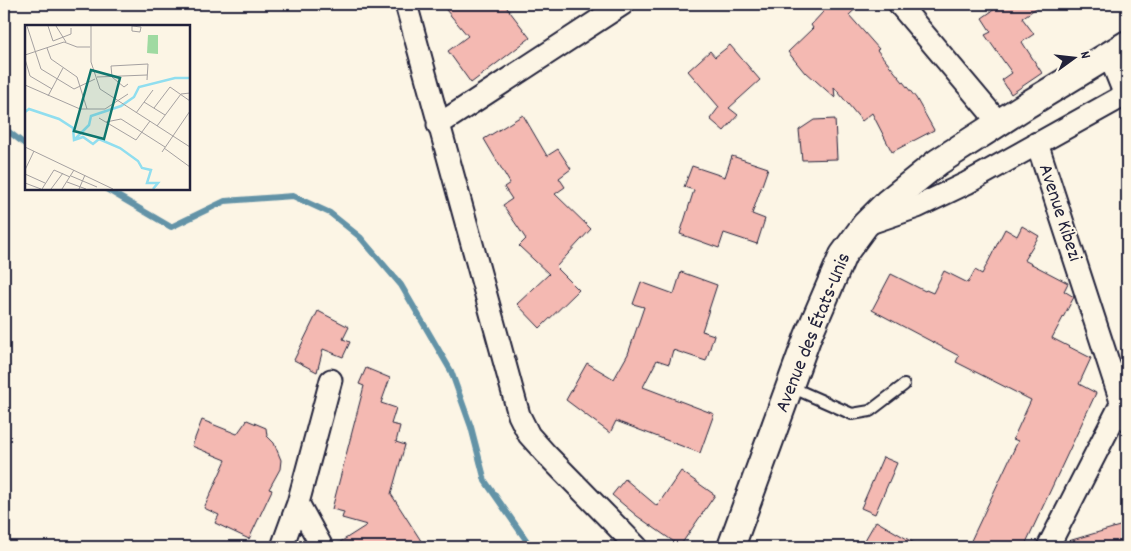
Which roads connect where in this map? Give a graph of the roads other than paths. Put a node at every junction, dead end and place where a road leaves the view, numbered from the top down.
1 (406, 4) edge
2 (623, 4) edge
3 (899, 4) edge
4 (1118, 50) edge
5 (1126, 94) edge
6 (1000, 123) junction
7 (438, 125) junction
8 (1036, 143) junction
9 (865, 224) junction
10 (331, 380) dead end
11 (904, 385) dead end
12 (790, 386) junction
13 (1125, 409) edge
14 (298, 503) junction
15 (282, 547) edge
16 (322, 547) edge
17 (637, 547) edge
18 (731, 547) edge
19 (1048, 547) edge

1 - 7 street
2 - 7 street
3 - 6 street
4 - 5 street, Avenue Kibezi
4 - 6 street, Avenue des États-Unis
5 - 8 street, Avenue Kibezi
6 - 9 street, Avenue des États-Unis
7 - 17 street
8 - 9 street
8 - 13 street, Avenue Kibezi
9 - 12 street, Avenue des États-Unis
10 - 14 street
11 - 12 lane
12 - 18 street, Avenue des États-Unis
13 - 19 street
14 - 15 street
14 - 16 street

